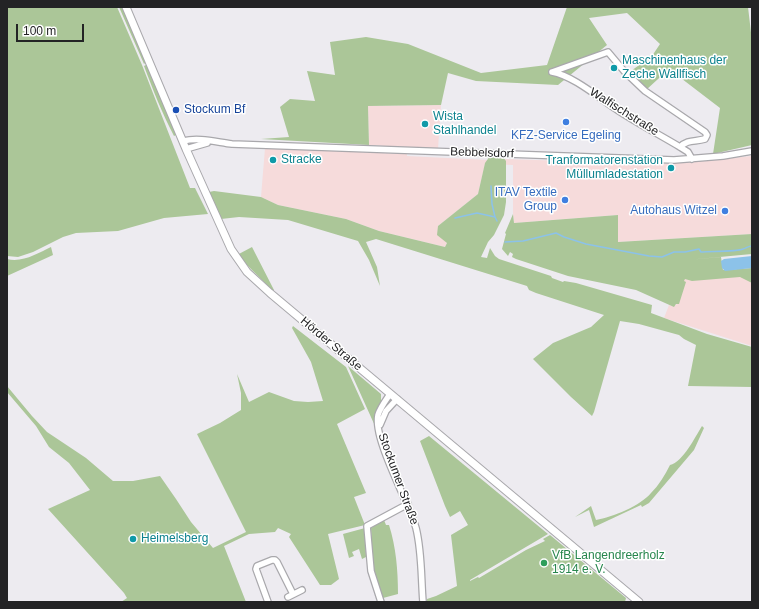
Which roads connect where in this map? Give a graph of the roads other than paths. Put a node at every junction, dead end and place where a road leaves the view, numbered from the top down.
1 (126, 7) edge
2 (182, 141) junction
3 (210, 142) junction
4 (680, 147) junction
5 (186, 149) junction
6 (752, 151) edge
7 (692, 159) junction
8 (390, 394) junction
9 (396, 399) junction
10 (379, 428) junction
11 (408, 504) junction
12 (302, 590) dead end
13 (268, 602) edge
14 (381, 602) edge
15 (423, 602) edge
16 (639, 602) edge

1 - 2 main road, Hörder Straße
2 - 3 street, Bebbelsdorf
2 - 5 main road, Hörder Straße
3 - 5 street, Bebbelsdorf
3 - 7 street, Bebbelsdorf
4 - 4 street, Walfischstraße
4 - 7 street, Walfischstraße
5 - 8 main road, Hörder Straße
6 - 7 street, Bebbelsdorf
8 - 9 main road, Hörder Straße
8 - 10 street, Stockumer Straße
9 - 10 street, Stockumer Straße
9 - 16 main road, Hörder Straße
10 - 11 street, Stockumer Straße
11 - 14 street
11 - 15 street, Stockumer Straße
12 - 13 street

